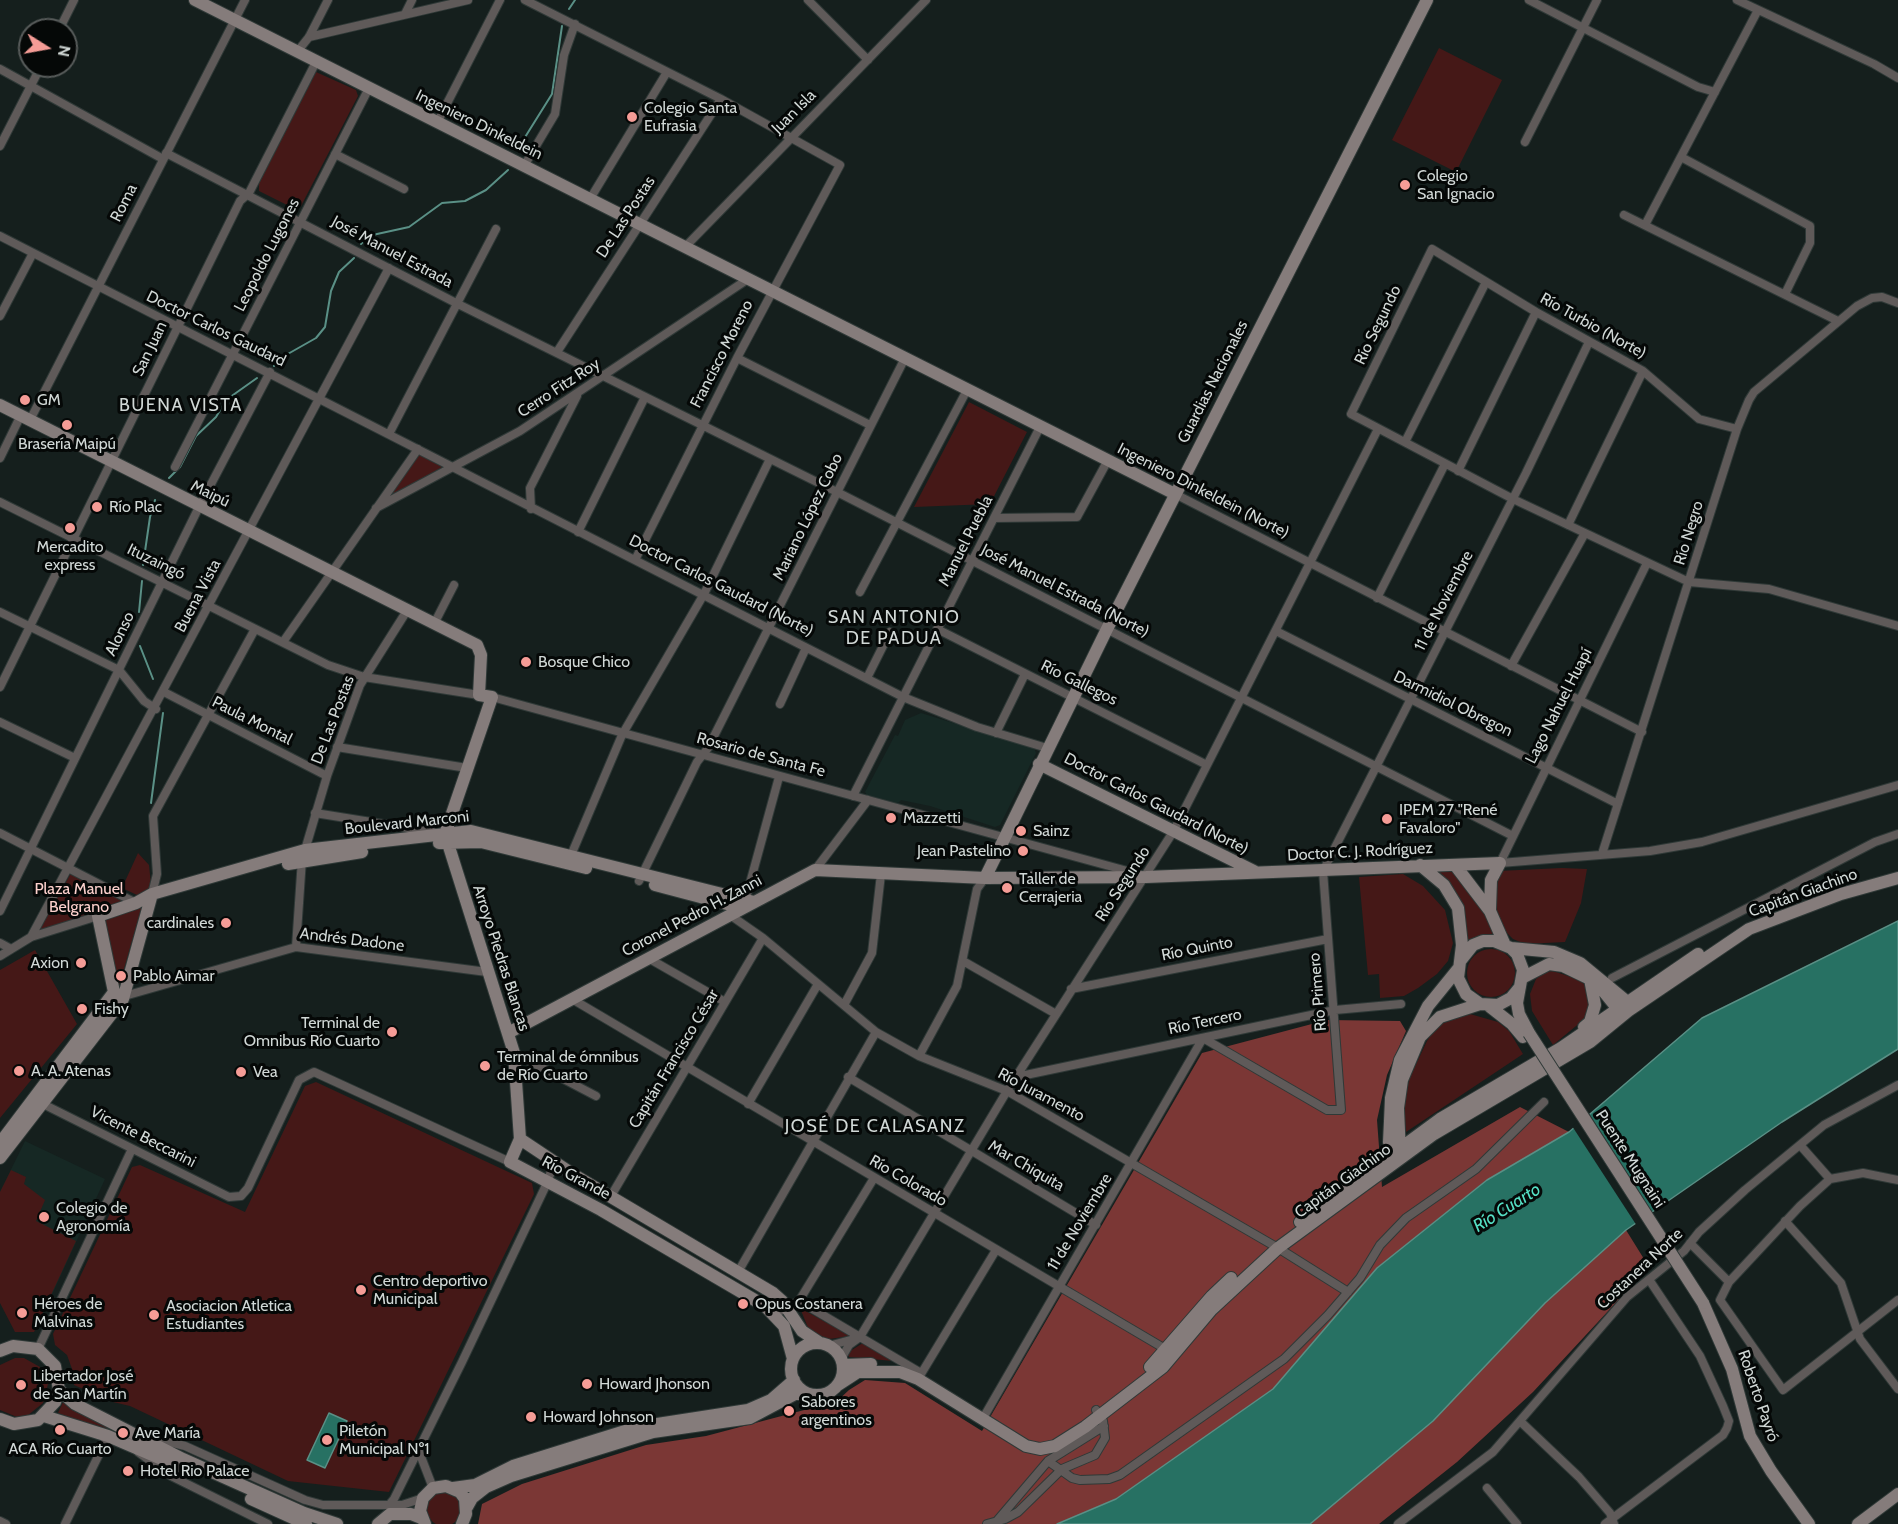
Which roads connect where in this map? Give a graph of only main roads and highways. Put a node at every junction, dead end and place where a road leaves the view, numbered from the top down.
1 (195, 0) edge
2 (1426, 0) edge
3 (748, 279) joint
4 (0, 405) edge
5 (1175, 494) junction
6 (479, 695) joint
7 (1039, 764) junction
8 (446, 838) junction
9 (1420, 865) junction
10 (1455, 865) junction
11 (815, 870) joint
12 (1898, 871) edge
13 (1258, 873) junction
14 (985, 878) junction
15 (1898, 878) edge
16 (151, 898) junction
17 (748, 903) junction
18 (1490, 911) junction
19 (1508, 946) junction
20 (1459, 965) junction
21 (1590, 979) junction
22 (1521, 982) junction
23 (118, 995) junction
24 (1485, 1005) junction
25 (1624, 1007) junction
26 (508, 1033) junction
27 (1526, 1035) junction
28 (1561, 1048) junction
29 (38, 1101) junction
30 (520, 1139) junction
31 (0, 1143) edge
32 (1397, 1155) junction
33 (0, 1158) edge
34 (510, 1162) joint
35 (1275, 1246) junction
36 (1700, 1306) junction
37 (781, 1311) junction
38 (824, 1345) junction
39 (0, 1350) edge
40 (794, 1359) junction
41 (842, 1362) junction
42 (920, 1376) junction
43 (794, 1380) junction
44 (838, 1385) junction
45 (59, 1390) junction
46 (808, 1394) junction
47 (44, 1416) junction
48 (983, 1417) junction
49 (1100, 1417) junction
50 (1, 1421) edge
51 (134, 1441) junction
52 (453, 1488) junction
53 (1898, 1494) edge
54 (467, 1507) junction
55 (423, 1521) edge
56 (306, 1524) edge
57 (337, 1524) edge
58 (378, 1524) edge
59 (462, 1524) edge
60 (1801, 1524) edge
61 (1809, 1524) edge
62 (1858, 1524) edge

1 - 3 main road, Ingeniero Dinkeldein
2 - 5 main road, Guardias Nacionales
3 - 5 main road, Ingeniero Dinkeldein (Norte)
4 - 6 main road, Maipú
5 - 7 main road, Guardias Nacionales
6 - 8 main road, Rosario de Santa Fe
7 - 13 main road, Doctor Carlos Gaudard (Norte)
7 - 14 main road, Guardias Nacionales
8 - 16 main road, Boulevard Marconi
8 - 17 main road, Boulevard Marconi
8 - 26 main road, Arroyo Piedras Blancas
9 - 10 main road, Doctor C. J. Rodríguez
9 - 13 main road, Doctor C. J. Rodríguez
9 - 20 main road
10 - 18 main road
10 - 18 main road, Doctor C. J. Rodríguez
11 - 14 main road, Doctor C. J. Rodríguez
11 - 17 main road, Coronel Pedro H. Zanni
12 - 25 main road
13 - 14 main road, Doctor C. J. Rodríguez
15 - 25 main road, Capitán Giachino
16 - 23 main road
16 - 23 main road, Boulevard Marconi
17 - 26 main road, Coronel Pedro H. Zanni
18 - 19 main road
19 - 20 main road
19 - 22 main road
19 - 25 main road
20 - 24 main road
20 - 32 main road
21 - 22 main road
21 - 25 main road
21 - 28 main road
22 - 24 main road
22 - 27 main road
23 - 29 main road
24 - 27 main road
24 - 32 main road
25 - 28 main road, Capitán Giachino
25 - 32 main road, Capitán Giachino
26 - 30 main road, Arroyo Piedras Blancas
27 - 36 main road, Puente Mugnaini, bridge
28 - 32 main road, Capitán Giachino
29 - 31 main road
29 - 33 main road
30 - 34 main road, Arroyo Piedras Blancas
30 - 37 main road, Río Grande
32 - 35 main road, Capitán Giachino
34 - 37 main road, Río Grande
35 - 49 main road, Capitán Giachino
35 - 49 main road, Capitán Giachino
36 - 60 main road, Roberto Payró
36 - 61 main road, Roberto Payró
37 - 38 main road, Río Grande
37 - 40 main road, Río Grande
38 - 40 main road
38 - 41 main road
39 - 45 main road
40 - 43 main road
41 - 42 main road
41 - 44 main road
42 - 44 main road
42 - 48 main road
43 - 46 main road
43 - 52 main road
44 - 46 main road
45 - 47 main road
45 - 51 main road
46 - 54 main road
47 - 50 main road
47 - 51 main road
48 - 49 main road, Capitán Giachino
48 - 49 main road, Capitán Giachino
51 - 56 main road
51 - 57 main road
52 - 54 main road
52 - 55 main road
53 - 62 main road
54 - 59 main road
55 - 58 main road

